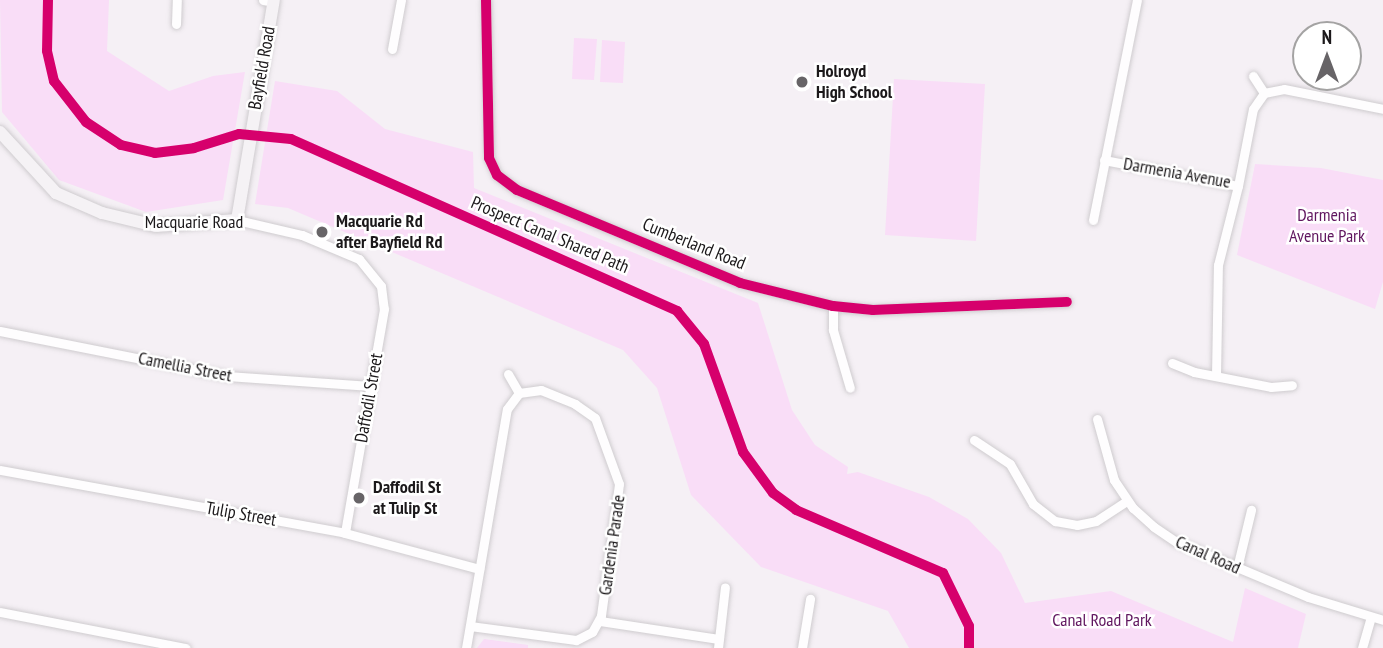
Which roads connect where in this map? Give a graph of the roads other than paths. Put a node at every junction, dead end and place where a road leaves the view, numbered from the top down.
1 (177, 0) edge
2 (401, 0) edge
3 (485, 0) edge
4 (1136, 0) edge
5 (270, 1) edge
6 (176, 24) dead end
7 (392, 49) dead end
8 (1253, 76) dead end
9 (1264, 93) junction
10 (1383, 109) edge
11 (0, 132) edge
12 (1104, 160) junction
13 (1238, 186) junction
14 (237, 219) junction
15 (1093, 220) dead end
16 (369, 267) joint
17 (1066, 302) dead end
18 (833, 306) junction
19 (0, 331) edge
20 (1172, 363) dead end
21 (508, 374) dead end
22 (1216, 376) junction
23 (1292, 385) dead end
24 (371, 386) junction
25 (850, 388) dead end
26 (519, 393) junction
27 (1097, 419) dead end
28 (974, 440) dead end
29 (0, 470) edge
30 (1128, 501) junction
31 (1251, 510) dead end
32 (345, 533) junction
33 (1237, 568) junction
34 (479, 569) junction
35 (724, 587) dead end
36 (810, 599) dead end
37 (0, 612) edge
38 (1371, 617) junction
39 (1383, 620) edge
40 (600, 621) junction
41 (470, 626) junction
42 (718, 644) edge
43 (186, 648) edge
44 (466, 648) edge
45 (802, 648) edge
46 (1362, 648) edge

1 - 6 street
2 - 7 street
3 - 18 street, Cumberland Road
4 - 12 street
5 - 14 street, Bayfield Road
8 - 9 street
9 - 10 street
9 - 13 street, Darmenia Avenue
11 - 14 street, Macquarie Road
12 - 13 street, Darmenia Avenue
12 - 15 street
13 - 22 street
14 - 16 street, Macquarie Road
16 - 24 street, Daffodil Street
17 - 18 street, Cumberland Road
18 - 25 street
19 - 24 street, Camellia Street
20 - 22 street
21 - 26 street
22 - 23 street
24 - 32 street, Daffodil Street
26 - 34 street
26 - 40 street, Gardenia Parade
27 - 30 street, Canal Road
28 - 30 street
29 - 32 street, Tulip Street
30 - 33 street, Canal Road
31 - 33 street
32 - 34 street, Tulip Street
33 - 38 street, Canal Road
34 - 41 street
35 - 42 street
36 - 45 street
37 - 43 street
38 - 39 street, Canal Road
38 - 46 street
40 - 41 street
40 - 42 street
41 - 44 street

